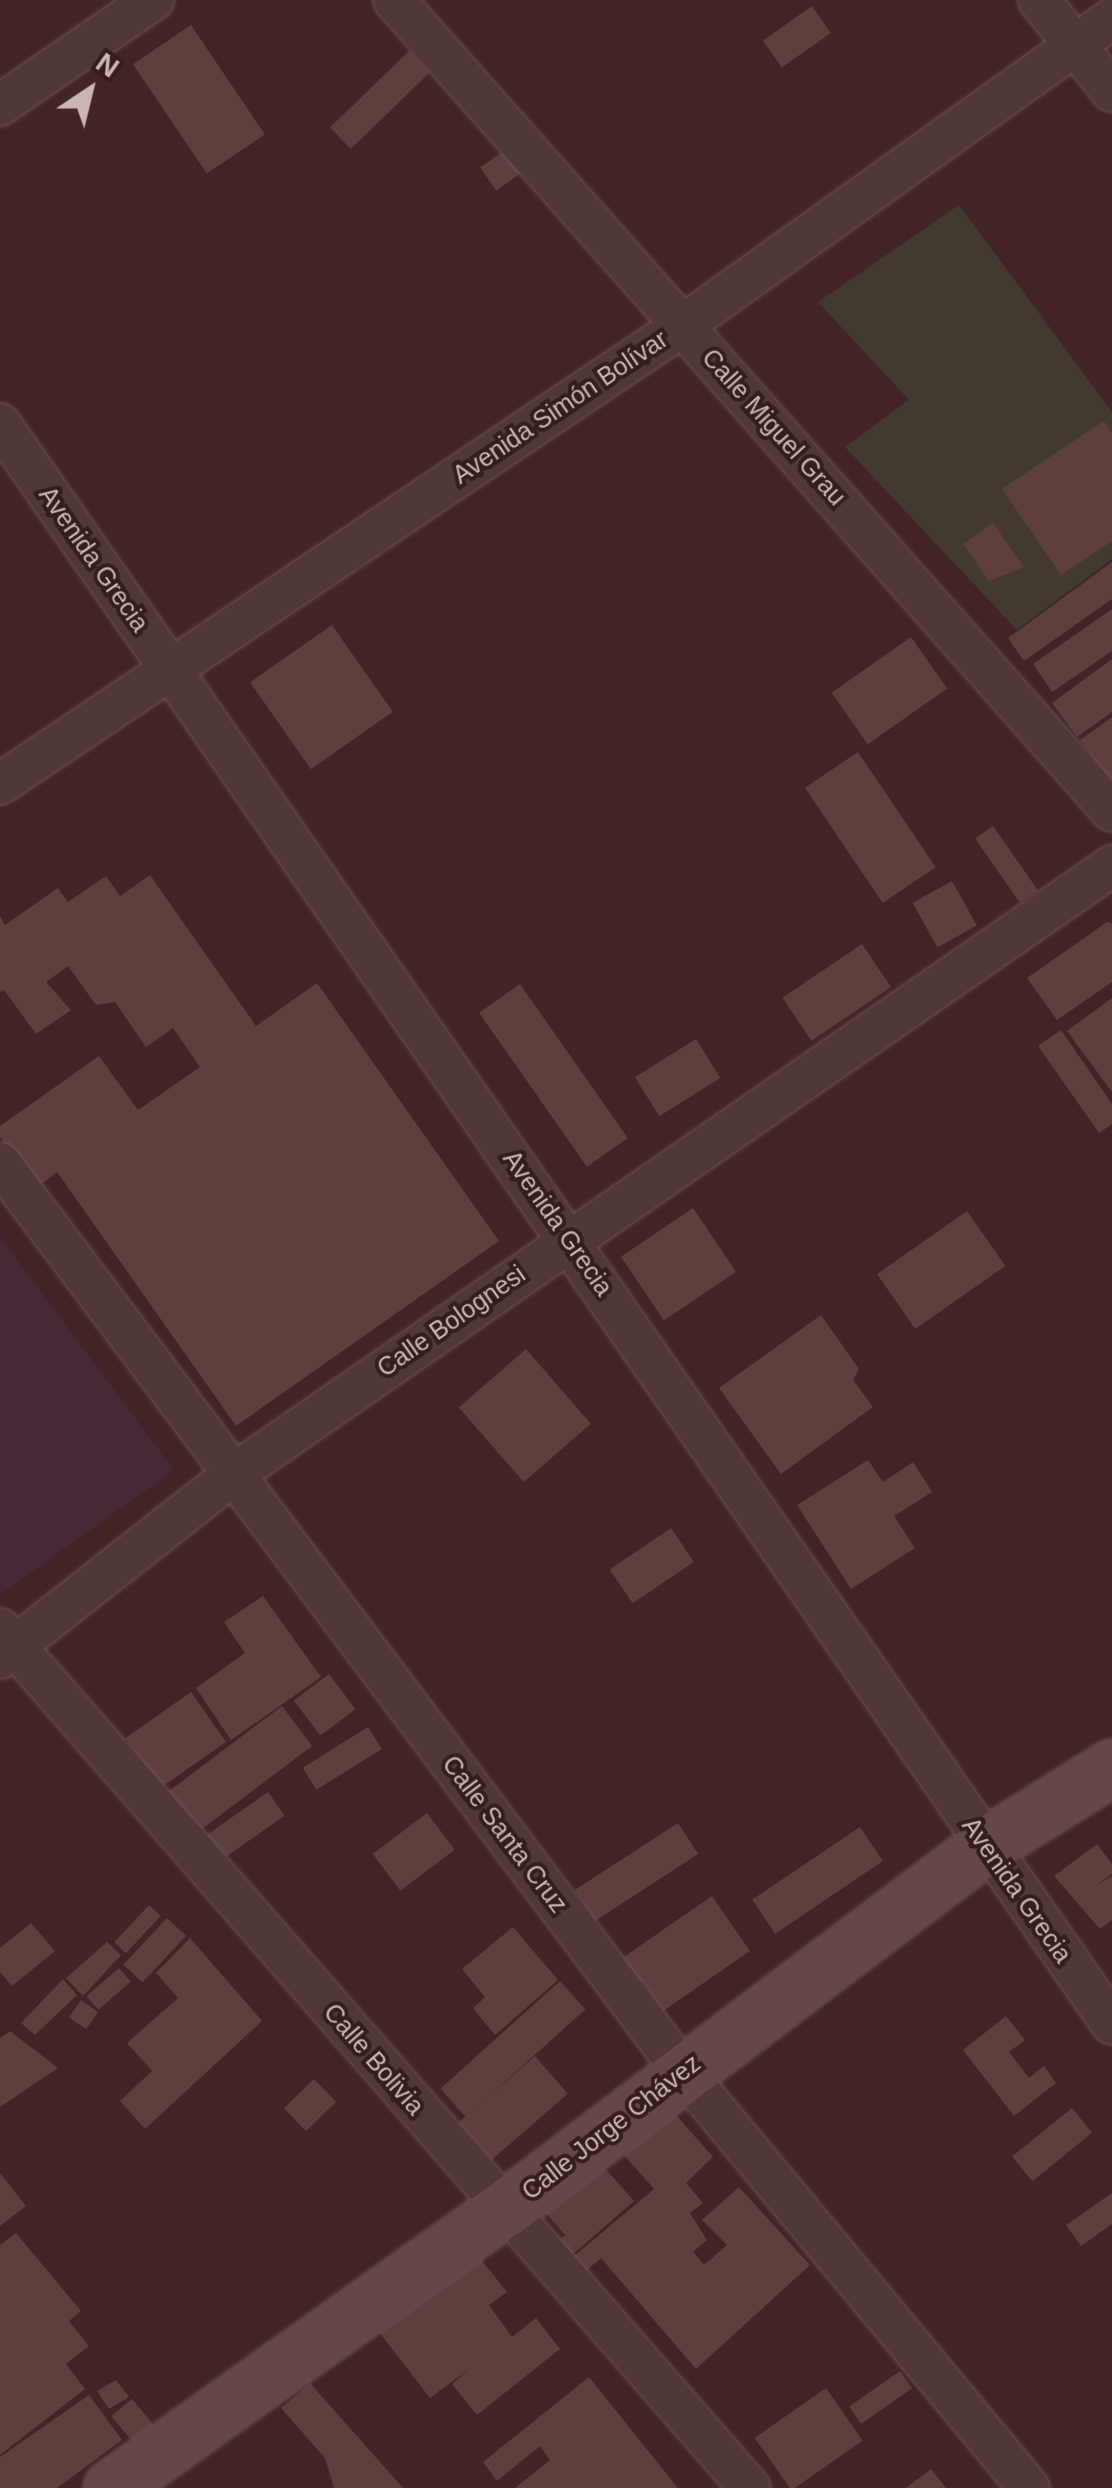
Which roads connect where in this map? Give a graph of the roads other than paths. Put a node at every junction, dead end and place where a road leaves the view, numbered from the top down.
1 (153, 0) edge
2 (394, 0) edge
3 (1039, 0) edge
4 (1112, 20) edge
5 (1076, 45) junction
6 (1112, 91) edge
7 (0, 104) edge
8 (682, 326) junction
9 (0, 424) edge
10 (169, 666) junction
11 (0, 784) edge
12 (1112, 810) edge
13 (1112, 866) edge
14 (0, 1163) edge
15 (569, 1238) junction
16 (234, 1474) junction
17 (5, 1644) edge
18 (1112, 1767) edge
19 (985, 1846) junction
20 (1112, 2024) edge
21 (682, 2070) junction
22 (504, 2210) junction
23 (110, 2488) edge
24 (750, 2488) edge
25 (1029, 2488) edge

1 - 7 street
2 - 8 street, Calle Miguel Grau
3 - 5 street
4 - 5 street, Avenida Simón Bolívar
5 - 6 street
5 - 8 street, Avenida Simón Bolívar
8 - 10 street, Avenida Simón Bolívar
8 - 12 street, Calle Miguel Grau
9 - 10 street, Avenida Grecia
10 - 11 street, Avenida Simón Bolívar
10 - 15 street, Avenida Grecia
13 - 15 street, Calle Bolognesi
14 - 16 street, Calle Santa Cruz
15 - 16 street, Calle Bolognesi
15 - 19 street, Avenida Grecia
16 - 17 street, Calle Bolognesi
16 - 21 street, Calle Santa Cruz
17 - 22 street, Calle Bolivia
18 - 19 street, Calle Jorge Chávez
19 - 20 street, Avenida Grecia
19 - 21 street, Calle Jorge Chávez
21 - 22 street, Calle Jorge Chávez
21 - 25 street, Calle Santa Cruz
22 - 23 street, Calle Jorge Chávez
22 - 24 street, Calle Bolivia

